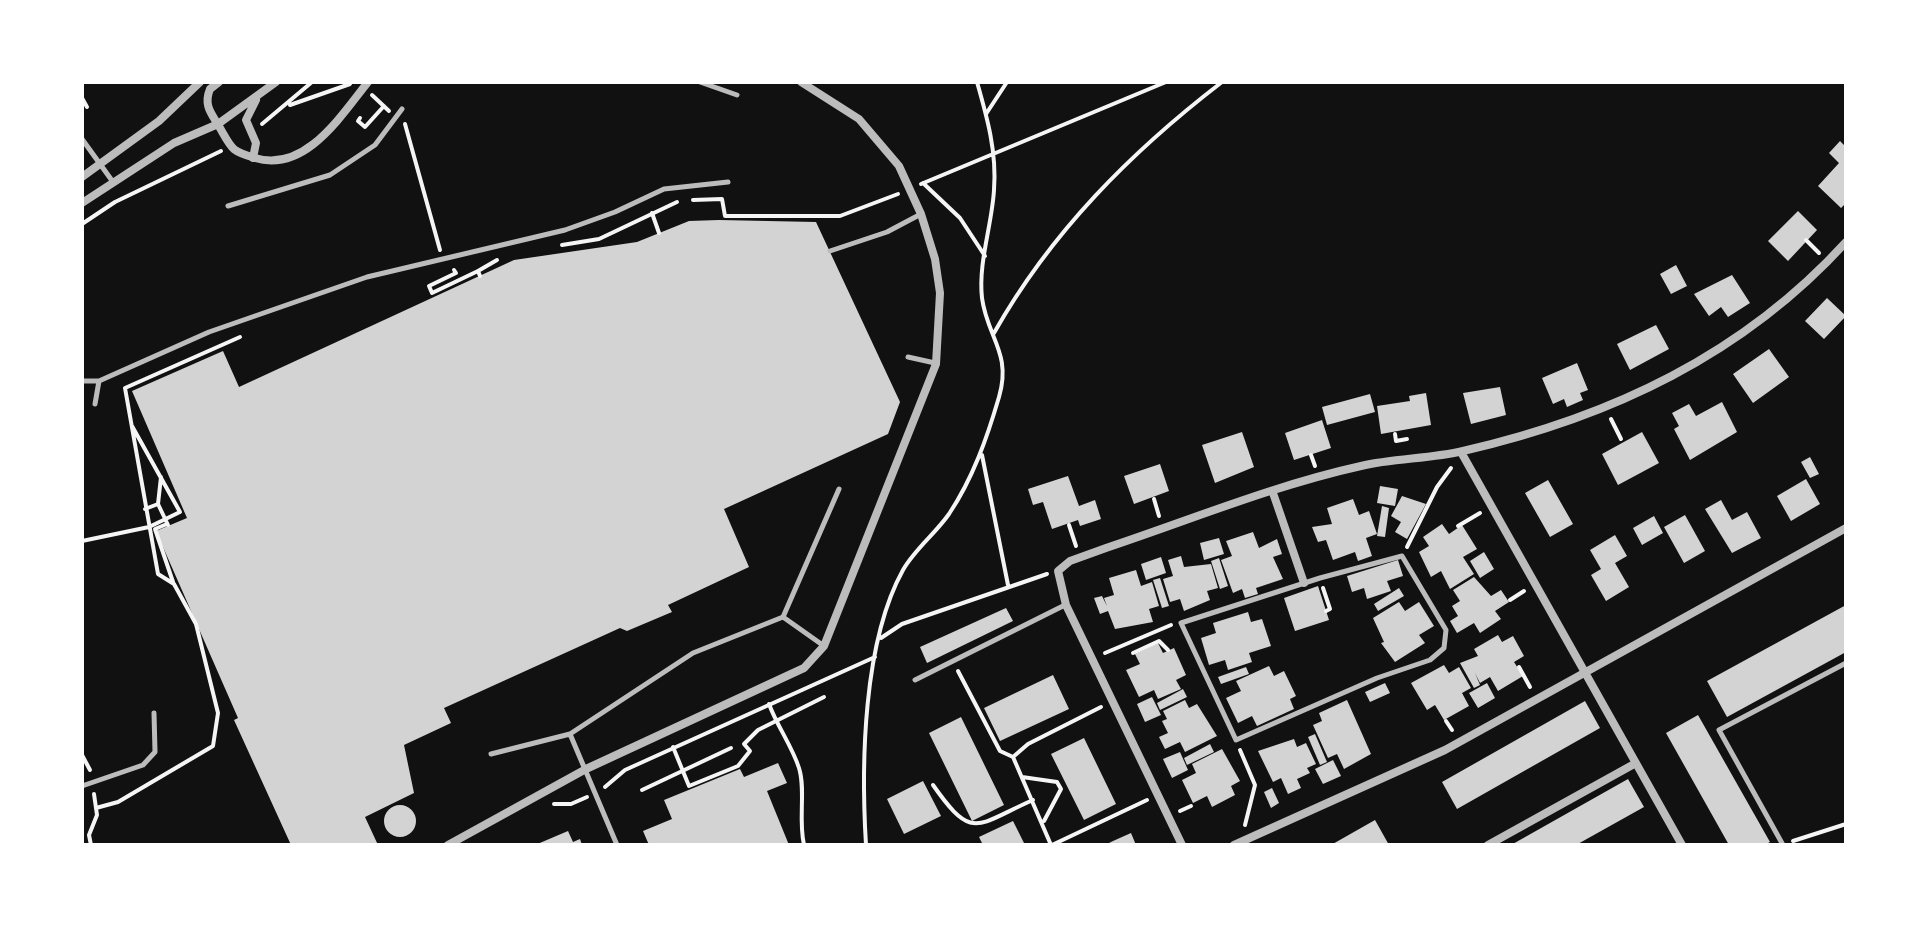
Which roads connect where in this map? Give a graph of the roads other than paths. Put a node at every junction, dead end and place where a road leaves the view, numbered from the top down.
1 (200, 82) edge
2 (219, 82) edge
3 (276, 82) edge
4 (368, 82) edge
5 (700, 82) edge
6 (801, 82) edge
7 (716, 85) edge
8 (737, 95) dead end
9 (257, 99) junction
10 (402, 109) dead end
11 (218, 124) junction
12 (82, 139) edge
13 (253, 158) junction
14 (101, 163) junction
15 (82, 177) edge
16 (113, 182) junction
17 (728, 182) dead end
18 (82, 203) edge
19 (228, 206) dead end
20 (921, 214) junction
21 (1846, 242) edge
22 (830, 251) dead end
23 (908, 357) dead end
24 (936, 364) junction
25 (82, 381) edge
26 (99, 381) junction
27 (95, 404) dead end
28 (1461, 452) junction
29 (839, 489) dead end
30 (1273, 493) junction
31 (1846, 528) edge
32 (1304, 583) junction
33 (1066, 605) junction
34 (783, 617) junction
35 (824, 646) junction
36 (1846, 663) edge
37 (1586, 674) junction
38 (915, 680) dead end
39 (154, 713) dead end
40 (570, 734) junction
41 (491, 754) dead end
42 (1636, 763) junction
43 (586, 769) junction
44 (82, 786) edge
45 (1681, 842) edge
46 (448, 845) edge
47 (617, 845) edge
48 (1182, 845) edge
49 (1234, 845) edge
50 (1488, 845) edge
51 (1671, 845) edge
52 (1783, 845) edge

1 - 14 street
2 - 11 street
3 - 9 street
4 - 13 street
5 - 7 lane
6 - 20 street
7 - 8 lane
9 - 11 street
9 - 13 street
10 - 19 lane
11 - 13 street
11 - 16 street
12 - 14 lane
14 - 15 street
14 - 16 lane
16 - 18 street
17 - 26 lane
20 - 22 lane
20 - 24 street
21 - 28 street
23 - 24 lane
24 - 35 street
25 - 26 lane
26 - 27 lane
28 - 30 street
28 - 37 street
29 - 34 lane
30 - 32 street
30 - 33 street
31 - 37 street
32 - 32 lane
33 - 38 lane
33 - 48 street
34 - 35 lane
34 - 40 lane
35 - 43 street
36 - 52 lane
37 - 42 street
37 - 49 street
39 - 44 lane
40 - 41 lane
40 - 43 lane
42 - 45 street
42 - 50 street
43 - 46 street
43 - 47 lane
45 - 51 street

